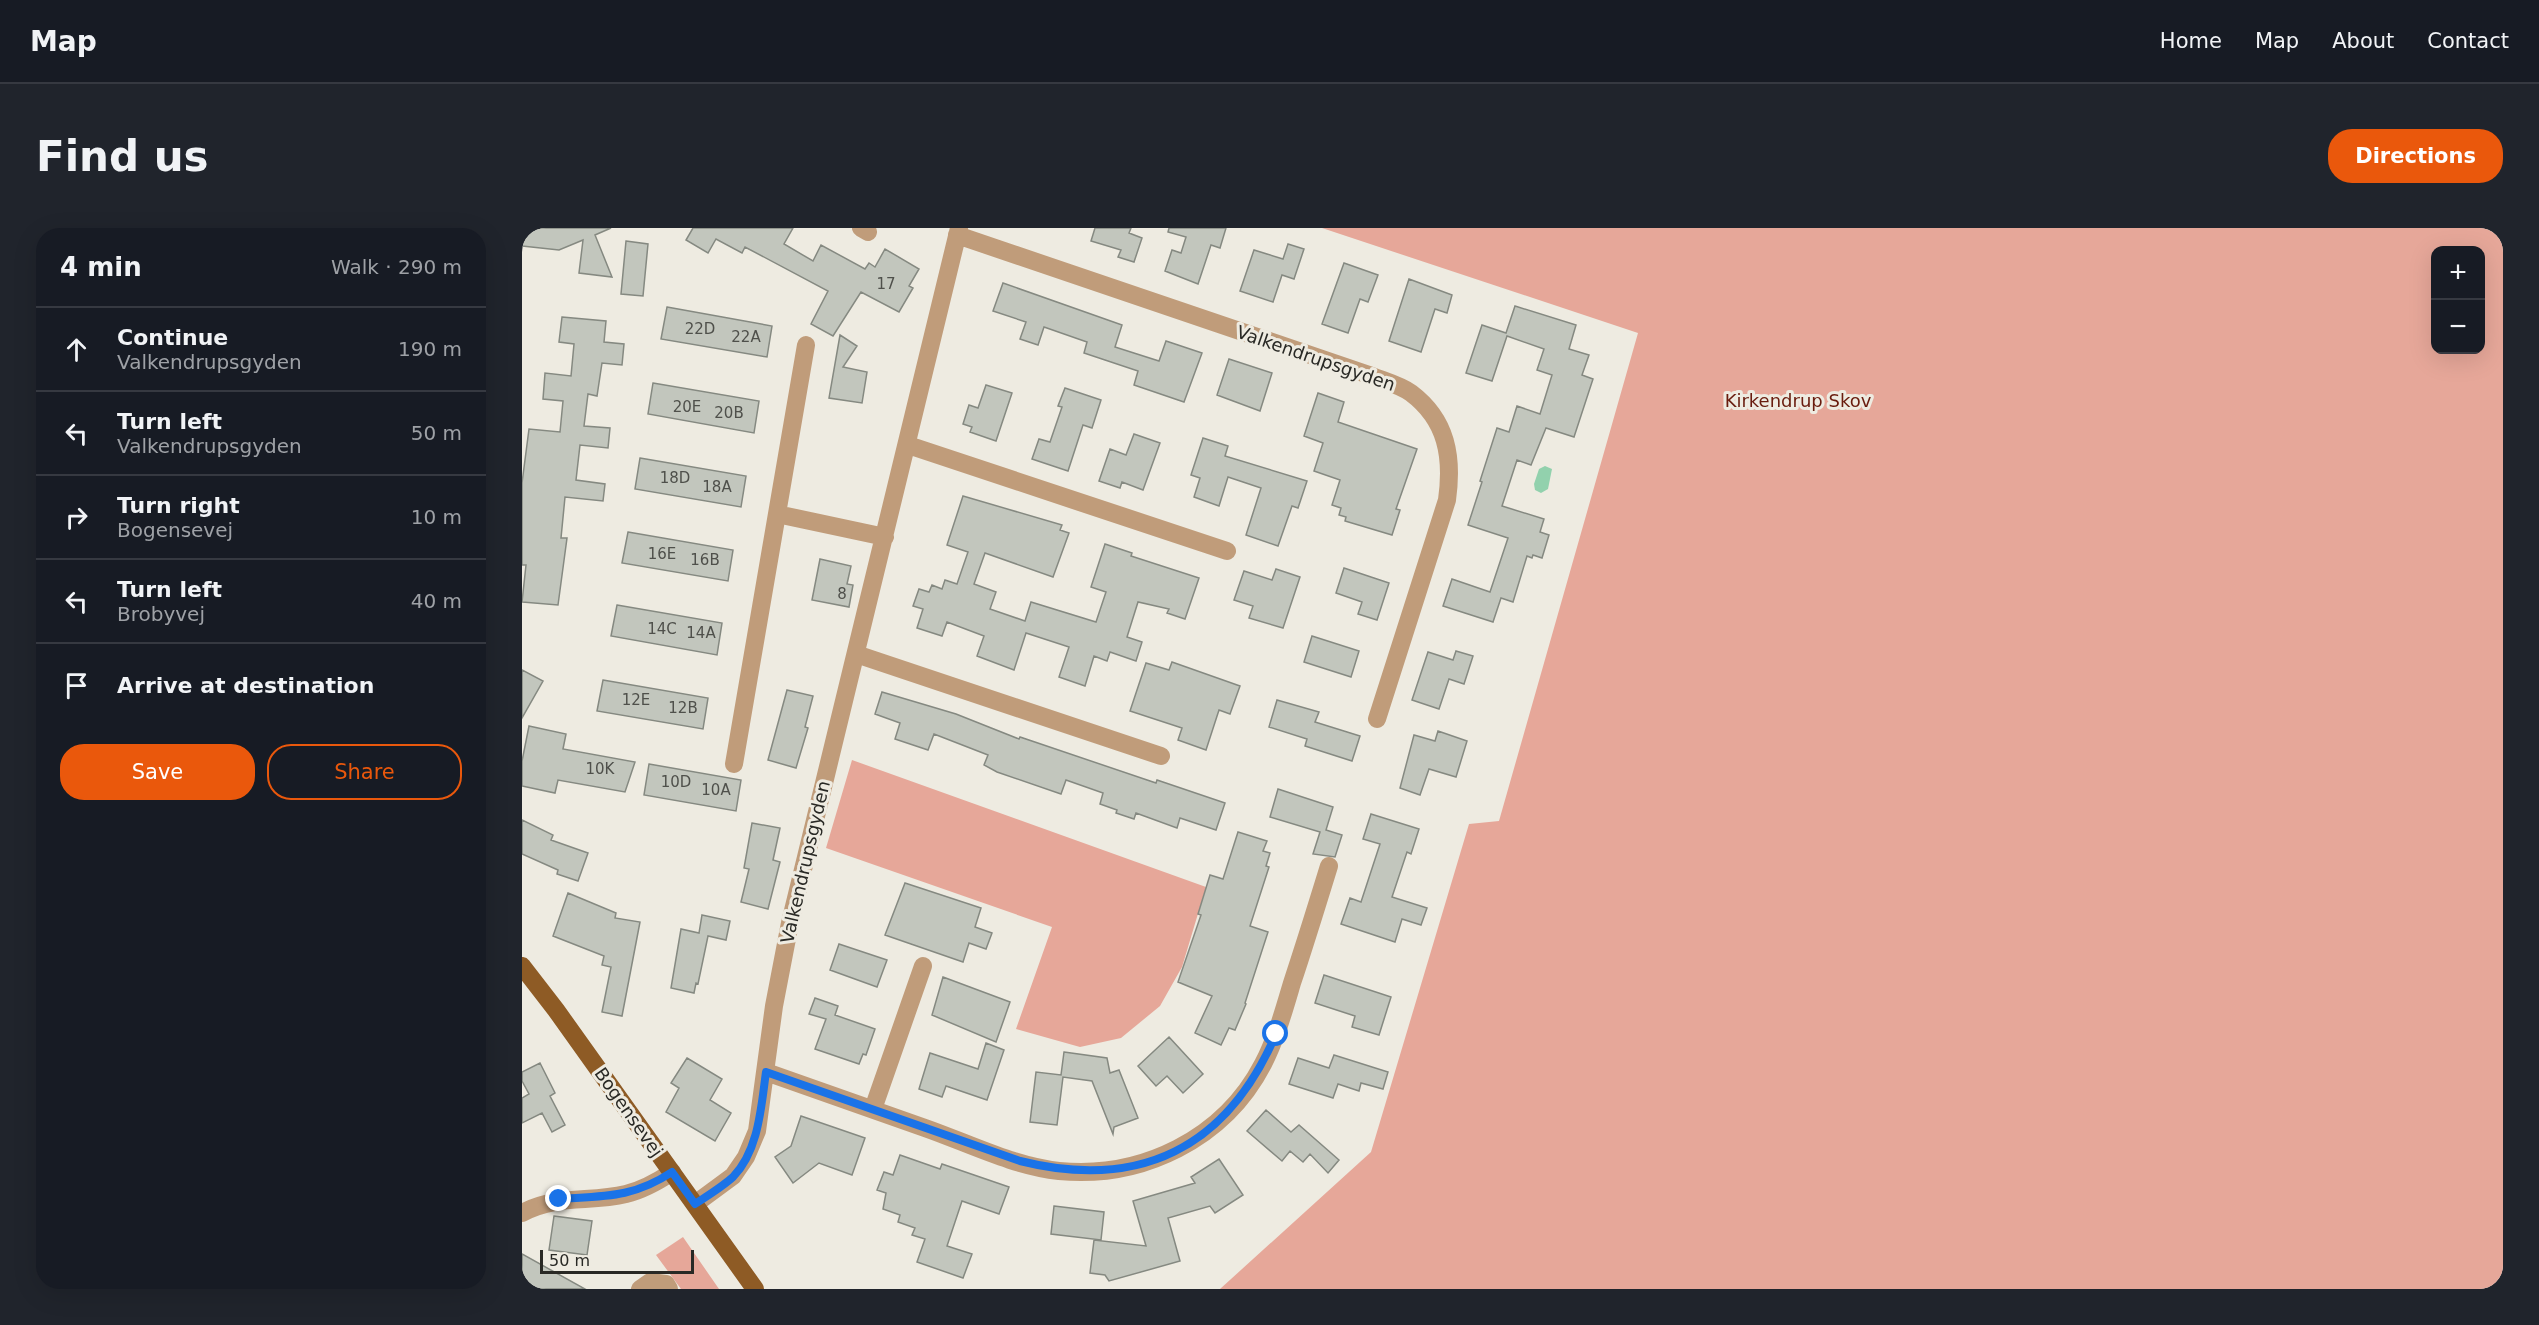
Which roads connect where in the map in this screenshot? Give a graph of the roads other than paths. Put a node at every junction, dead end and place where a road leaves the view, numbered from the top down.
1 (958, 232) edge
2 (806, 345) dead end
3 (908, 445) junction
4 (777, 514) junction
5 (885, 537) junction
6 (1227, 551) dead end
7 (856, 654) junction
8 (1377, 719) dead end
9 (1161, 756) dead end
10 (734, 764) dead end
11 (1329, 867) dead end
12 (522, 966) edge
13 (923, 966) dead end
14 (766, 1072) junction
15 (873, 1109) junction
16 (672, 1172) junction
17 (695, 1204) junction
18 (522, 1213) edge
19 (640, 1289) edge
20 (669, 1289) edge
21 (755, 1289) edge

1 - 3 street, Valkendrupsgyden
1 - 8 street, Valkendrupsgyden
2 - 4 street
3 - 5 street, Valkendrupsgyden
3 - 6 street
4 - 5 street
4 - 10 street
5 - 7 street, Valkendrupsgyden
7 - 9 street
7 - 14 street, Valkendrupsgyden
11 - 15 street
12 - 16 main road, Bogensevej
13 - 15 street
14 - 15 street
14 - 17 street, Valkendrupsgyden
16 - 17 main road, Bogensevej
16 - 18 street
17 - 21 main road, Bogensevej
19 - 20 street

